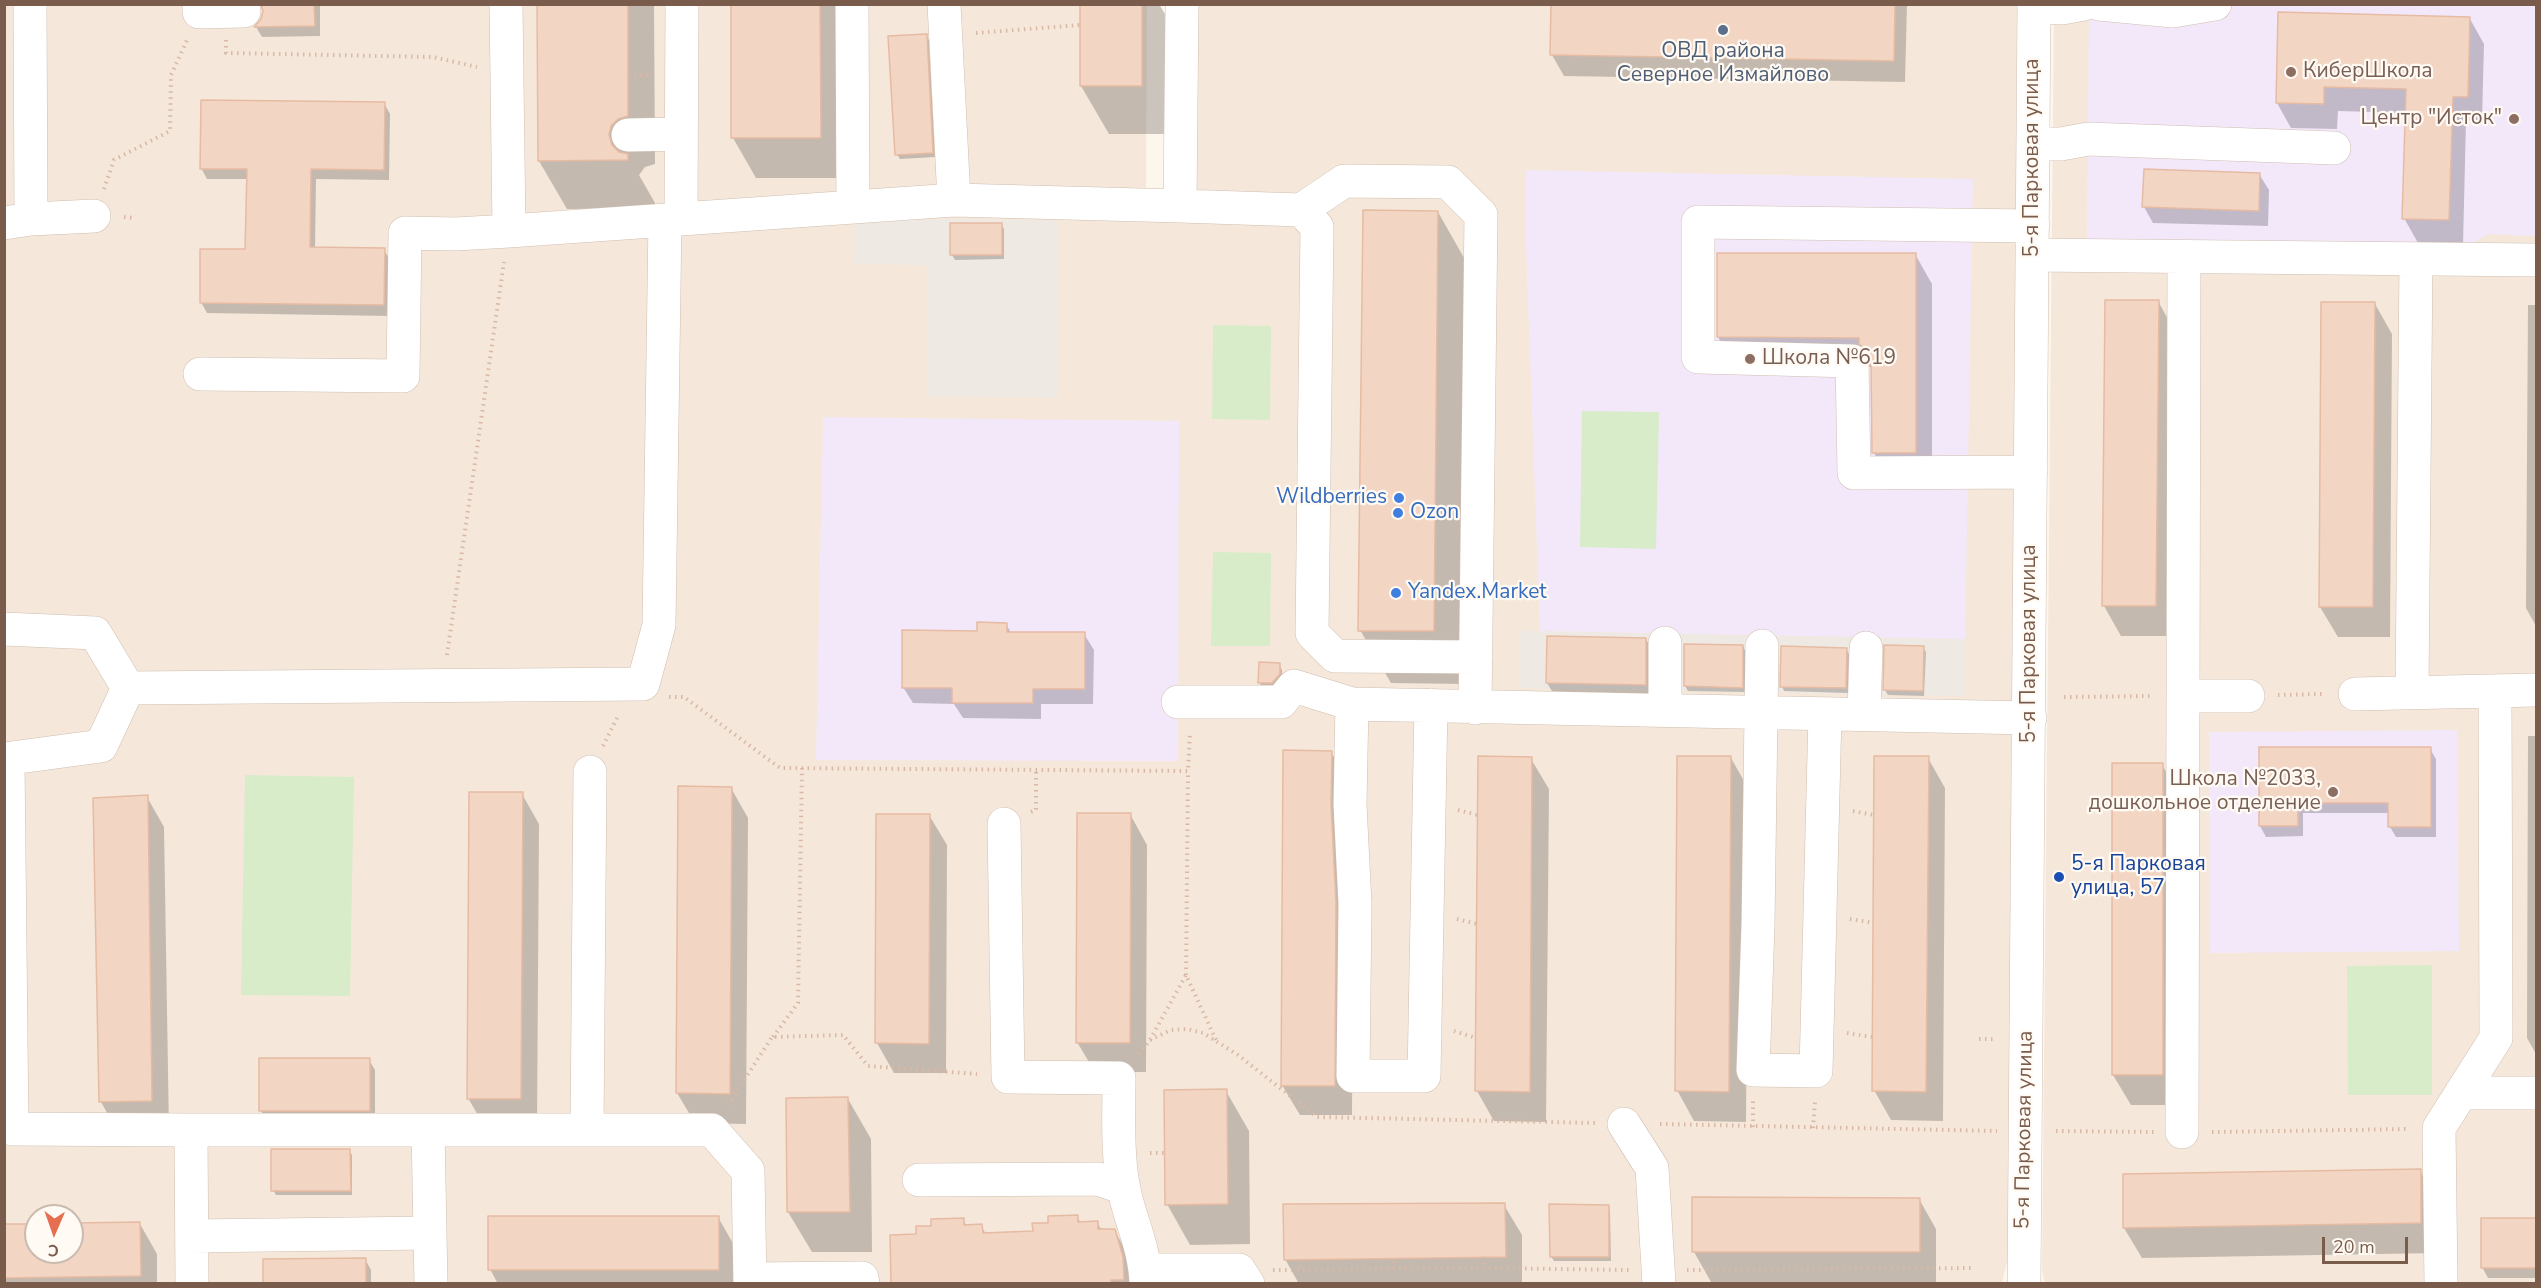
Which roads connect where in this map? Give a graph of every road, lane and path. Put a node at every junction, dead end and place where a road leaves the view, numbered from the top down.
1 (30, 4) edge
2 (506, 4) edge
3 (682, 4) edge
4 (852, 4) edge
5 (1182, 4) edge
6 (2084, 4) edge
7 (2099, 4) edge
8 (2215, 4) edge
9 (2034, 6) edge
10 (217, 10) edge
11 (945, 20) edge
12 (1080, 25) dead end
13 (507, 75) junction
14 (681, 134) junction
15 (628, 135) dead end
16 (2033, 144) junction
17 (2334, 148) dead end
18 (954, 200) junction
19 (1180, 206) junction
20 (853, 207) junction
21 (1301, 210) junction
22 (94, 216) joint
23 (673, 219) junction
24 (18, 221) edge
25 (509, 231) junction
26 (2033, 240) junction
27 (2184, 257) junction
28 (2416, 259) junction
29 (2536, 260) edge
30 (200, 374) dead end
31 (2031, 472) junction
32 (4, 629) edge
33 (1665, 643) dead end
34 (1762, 646) dead end
35 (1866, 648) dead end
36 (1476, 657) junction
37 (627, 684) junction
38 (443, 686) junction
39 (128, 688) junction
40 (2536, 690) edge
41 (2495, 691) junction
42 (2412, 692) junction
43 (2355, 694) joint
44 (2183, 696) junction
45 (2248, 696) joint
46 (2064, 697) dead end
47 (1185, 702) joint
48 (1352, 704) junction
49 (1431, 705) junction
50 (1475, 708) junction
51 (1665, 710) junction
52 (1762, 712) junction
53 (1825, 714) junction
54 (1864, 715) junction
55 (2030, 718) junction
56 (6, 759) edge
57 (1036, 771) junction
58 (1188, 771) junction
59 (590, 772) joint
60 (1036, 810) dead end
61 (1004, 824) dead end
62 (1186, 975) junction
63 (772, 1037) junction
64 (1008, 1077) junction
65 (2461, 1093) junction
66 (2536, 1093) edge
67 (1815, 1104) dead end
68 (1624, 1124) dead end
69 (1813, 1128) dead end
70 (2439, 1128) junction
71 (191, 1130) junction
72 (428, 1130) junction
73 (587, 1130) junction
74 (712, 1130) junction
75 (2026, 1132) junction
76 (2182, 1132) junction
77 (919, 1180) dead end
78 (1124, 1188) junction
79 (430, 1233) junction
80 (192, 1236) junction
81 (1483, 1257) dead end
82 (1394, 1258) dead end
83 (1300, 1260) dead end
84 (1485, 1268) junction
85 (1975, 1268) dead end
86 (1393, 1269) junction
87 (1301, 1270) junction
88 (1146, 1277) edge
89 (1244, 1277) edge
90 (1659, 1277) edge
91 (750, 1281) edge
92 (192, 1284) edge
93 (431, 1284) edge
94 (863, 1284) edge
95 (2024, 1284) edge
96 (2441, 1284) edge

1 - 24 street
2 - 13 street
3 - 14 street
4 - 20 street
5 - 19 street
6 - 9 street
7 - 8 street
9 - 16 street, 5-я Парковая улица
10 - 13 path
10 - 22 path
11 - 12 path
11 - 18 street
13 - 25 street
14 - 15 street
14 - 23 street
16 - 17 street
16 - 26 street, 5-я Парковая улица
18 - 19 street
18 - 20 street
19 - 21 street
20 - 23 street
21 - 36 street
21 - 36 street
22 - 24 street
23 - 25 street
23 - 37 street
25 - 30 street
25 - 38 path
26 - 27 street
26 - 31 street, 5-я Парковая улица
26 - 31 street
27 - 28 street
27 - 44 street
28 - 29 street
28 - 42 street
31 - 55 street, 5-я Парковая улица
32 - 39 street
33 - 51 street
34 - 52 street
35 - 54 street
36 - 50 street
37 - 38 street
37 - 59 path
38 - 39 street
39 - 56 street
40 - 41 street
41 - 42 street
41 - 65 street
42 - 43 street
43 - 45 path
44 - 45 street
44 - 46 path
44 - 76 street
47 - 48 street
47 - 58 path
48 - 49 street
48 - 49 street
49 - 50 street
50 - 51 street
51 - 52 street
52 - 53 street
52 - 53 street
53 - 54 street
54 - 55 street
55 - 75 street, 5-я Парковая улица
56 - 71 street
57 - 58 path
57 - 60 path
57 - 63 path
58 - 62 path
59 - 73 street
61 - 64 street
62 - 62 path
63 - 64 path
63 - 74 path
64 - 78 street
65 - 66 street
65 - 70 street
67 - 69 path
68 - 90 street
70 - 76 path
70 - 96 street
71 - 72 street
71 - 80 street
72 - 73 street
72 - 79 street
73 - 74 street
74 - 91 street
75 - 76 path
75 - 95 street, 5-я Парковая улица
77 - 78 street
78 - 88 street
79 - 80 street
79 - 93 street
80 - 92 street
81 - 84 path
82 - 86 path
83 - 87 path
84 - 86 path
84 - 90 path
85 - 90 path
86 - 87 path
87 - 89 path
88 - 89 street
91 - 94 street

